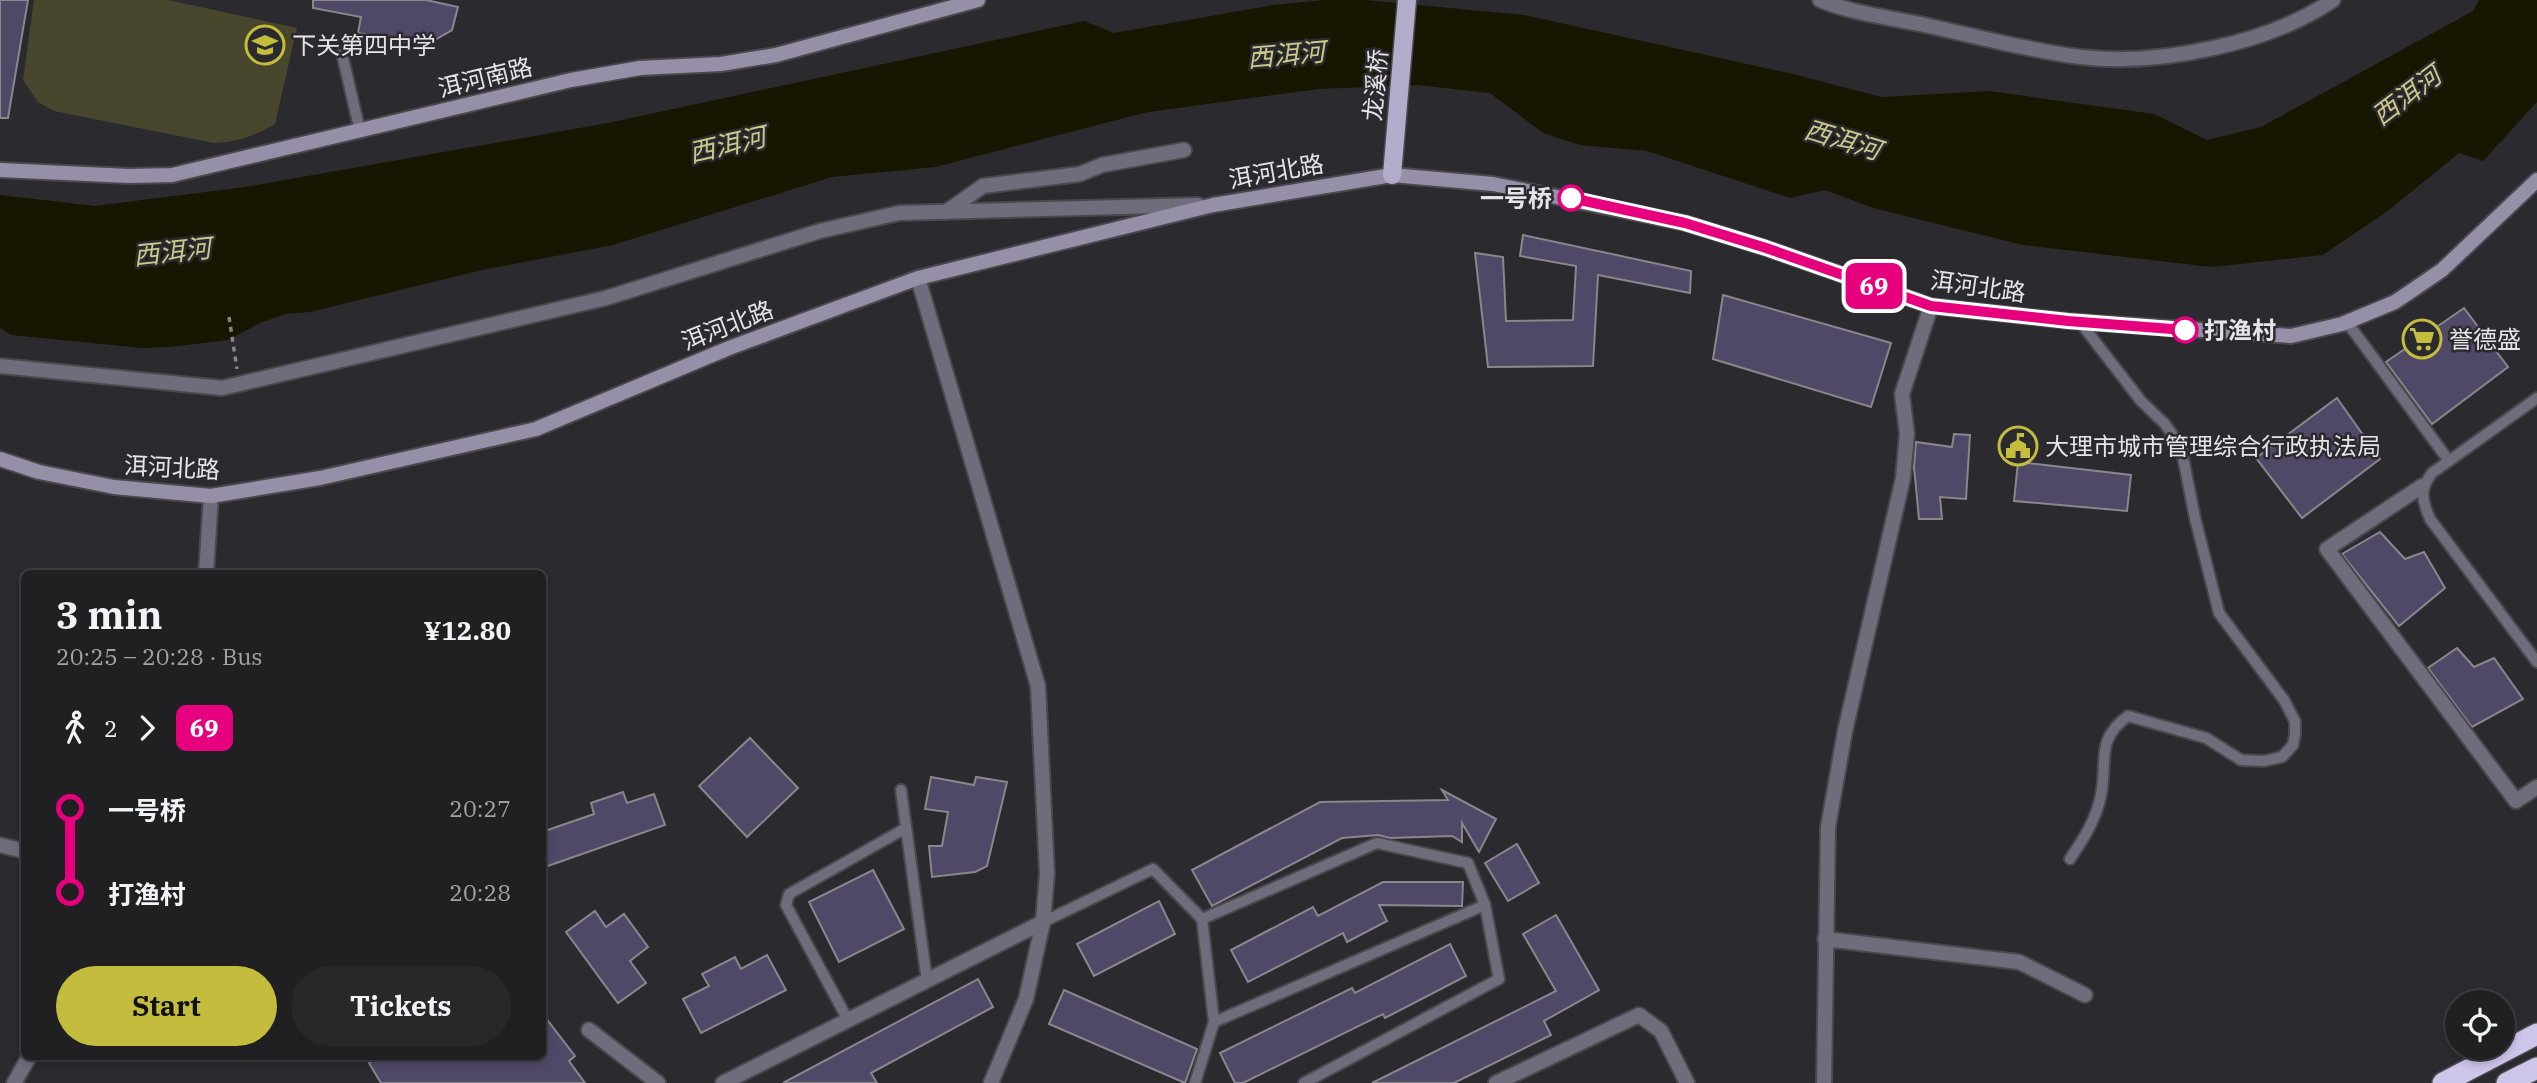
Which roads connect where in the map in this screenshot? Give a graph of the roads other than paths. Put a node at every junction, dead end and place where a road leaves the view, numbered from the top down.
1 (978, 0) edge
2 (1407, 0) edge
3 (1820, 0) edge
4 (2333, 0) edge
5 (342, 54) dead end
6 (360, 131) junction
7 (1184, 149) dead end
8 (0, 170) edge
9 (1392, 175) junction
10 (2537, 180) edge
11 (1213, 205) junction
12 (946, 212) junction
13 (918, 278) junction
14 (1931, 306) junction
15 (2080, 322) junction
16 (2347, 322) junction
17 (0, 366) edge
18 (38, 371) junction
19 (0, 378) edge
20 (2537, 398) edge
21 (0, 459) edge
22 (2449, 461) junction
23 (2422, 486) junction
24 (211, 496) junction
25 (206, 570) edge
26 (2537, 662) edge
27 (2537, 787) edge
28 (901, 790) dead end
29 (906, 828) junction
30 (0, 845) edge
31 (21, 850) edge
32 (2070, 859) dead end
33 (1485, 905) junction
34 (1202, 919) junction
35 (1043, 922) junction
36 (1825, 939) junction
37 (927, 981) junction
38 (2085, 995) dead end
39 (848, 1020) junction
40 (1214, 1022) junction
41 (589, 1030) dead end
42 (2537, 1034) edge
43 (27, 1060) edge
44 (2537, 1068) edge
45 (14, 1083) edge
46 (658, 1083) edge
47 (723, 1083) edge
48 (991, 1083) edge
49 (1195, 1083) edge
50 (1304, 1083) edge
51 (1496, 1083) edge
52 (1687, 1083) edge
53 (1824, 1083) edge
54 (2442, 1083) edge
55 (2507, 1083) edge

1 - 6 street, 洱河南路
2 - 9 main road, 龙溪桥
3 - 4 street
5 - 6 lane
6 - 8 street, 洱河南路
7 - 12 street
9 - 11 street, 洱河北路
9 - 14 street, 洱河北路
10 - 16 street, 洱河北路
11 - 12 street
11 - 13 street, 洱河北路
12 - 18 street
13 - 24 street, 洱河北路
13 - 35 street
14 - 15 street, 洱河北路
14 - 36 street
15 - 16 street, 洱河北路
15 - 32 lane
16 - 22 lane
17 - 18 street
18 - 19 street
20 - 22 lane
21 - 24 street, 洱河北路
22 - 23 lane
23 - 26 lane
23 - 27 street
24 - 25 street
28 - 29 lane
29 - 37 lane
29 - 39 lane
30 - 31 street
33 - 34 lane
33 - 40 lane
33 - 50 lane
34 - 35 lane
34 - 40 lane
35 - 37 street
35 - 48 street
36 - 38 street
36 - 53 street
37 - 39 street
39 - 47 street
40 - 49 lane
41 - 46 street
42 - 54 highway
43 - 45 street
44 - 55 highway
51 - 52 street

